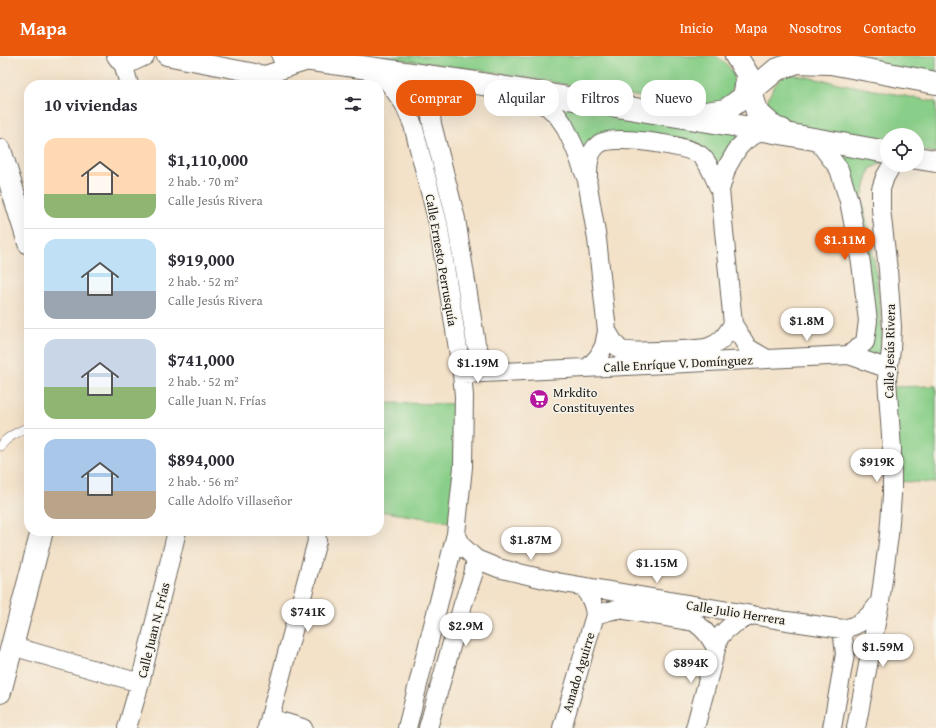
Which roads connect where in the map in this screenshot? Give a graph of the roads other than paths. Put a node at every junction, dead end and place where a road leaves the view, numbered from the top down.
1 (145, 56) edge
2 (166, 56) edge
3 (283, 56) edge
4 (736, 56) edge
5 (798, 56) edge
6 (311, 60) junction
7 (120, 61) edge
8 (829, 63) junction
9 (369, 68) junction
10 (127, 80) edge
11 (266, 80) edge
12 (455, 80) edge
13 (476, 83) edge
14 (936, 83) edge
15 (484, 84) edge
16 (559, 97) edge
17 (641, 110) edge
18 (706, 113) edge
19 (431, 116) edge
20 (558, 116) edge
21 (682, 116) edge
22 (763, 130) junction
23 (816, 139) junction
24 (0, 150) edge
25 (880, 151) edge
26 (924, 159) edge
27 (936, 161) edge
28 (888, 172) edge
29 (588, 180) junction
30 (720, 190) junction
31 (24, 227) edge
32 (733, 324) junction
33 (607, 331) junction
34 (849, 356) junction
35 (767, 359) junction
36 (589, 367) junction
37 (889, 369) junction
38 (505, 372) junction
39 (462, 374) junction
40 (24, 429) edge
41 (0, 446) edge
42 (456, 534) junction
43 (41, 536) edge
44 (176, 536) edge
45 (316, 536) edge
46 (476, 559) junction
47 (583, 587) junction
48 (880, 602) junction
49 (595, 615) junction
50 (753, 615) junction
51 (842, 629) junction
52 (12, 646) junction
53 (716, 648) junction
54 (140, 683) junction
55 (0, 692) edge
56 (268, 723) edge
57 (127, 728) edge
58 (303, 728) edge
59 (407, 728) edge
60 (428, 728) edge
61 (562, 728) edge
62 (695, 728) edge
63 (832, 728) edge
64 (856, 728) edge

1 - 7 street
2 - 11 street
3 - 6 street
4 - 18 street
5 - 8 street
6 - 9 street
6 - 11 street
7 - 10 street
8 - 14 street
8 - 23 street
9 - 12 street
9 - 39 street, Calle Ernesto Perrusquía
13 - 15 street
16 - 17 street
19 - 38 street, Calle Ernesto Perrusquía
20 - 29 street
21 - 22 street
22 - 23 street
22 - 30 street
23 - 25 street
23 - 34 street, Calle Jesús Rivera
24 - 31 street
26 - 27 street
28 - 37 street, Calle Jesús Rivera
29 - 30 street
29 - 33 street
30 - 32 street
32 - 33 street, Calle Enríque V. Domínguez
32 - 35 street, Calle Enríque V. Domínguez
33 - 36 street, Calle Enríque V. Domínguez
34 - 35 street, Calle Enríque V. Domínguez
34 - 37 street, Calle Enríque V. Domínguez
35 - 36 street, Calle Enríque V. Domínguez
36 - 38 street, Calle Enríque V. Domínguez
37 - 48 street, Calle Jesús Rivera
38 - 39 street, Calle Enríque V. Domínguez
39 - 42 street, Calle Ernesto Perrusquía
40 - 41 lane
42 - 46 street, Calle Julio Herrera
42 - 59 street, Calle Ernesto Perrusquía
43 - 52 street
44 - 54 street, Calle Juan N. Frías
45 - 56 street
46 - 47 street, Calle Julio Herrera
46 - 60 street
47 - 49 street
47 - 50 street, Calle Julio Herrera
48 - 51 street, Calle Julio Herrera
48 - 64 street, Calle Jesús Rivera
49 - 53 street, Calle Julio Herrera
49 - 61 street, Amado Aguirre
50 - 51 street, Calle Julio Herrera
50 - 53 street
51 - 63 street
52 - 54 street
52 - 55 street
53 - 62 street
54 - 57 street, Calle Juan N. Frías
56 - 58 street

